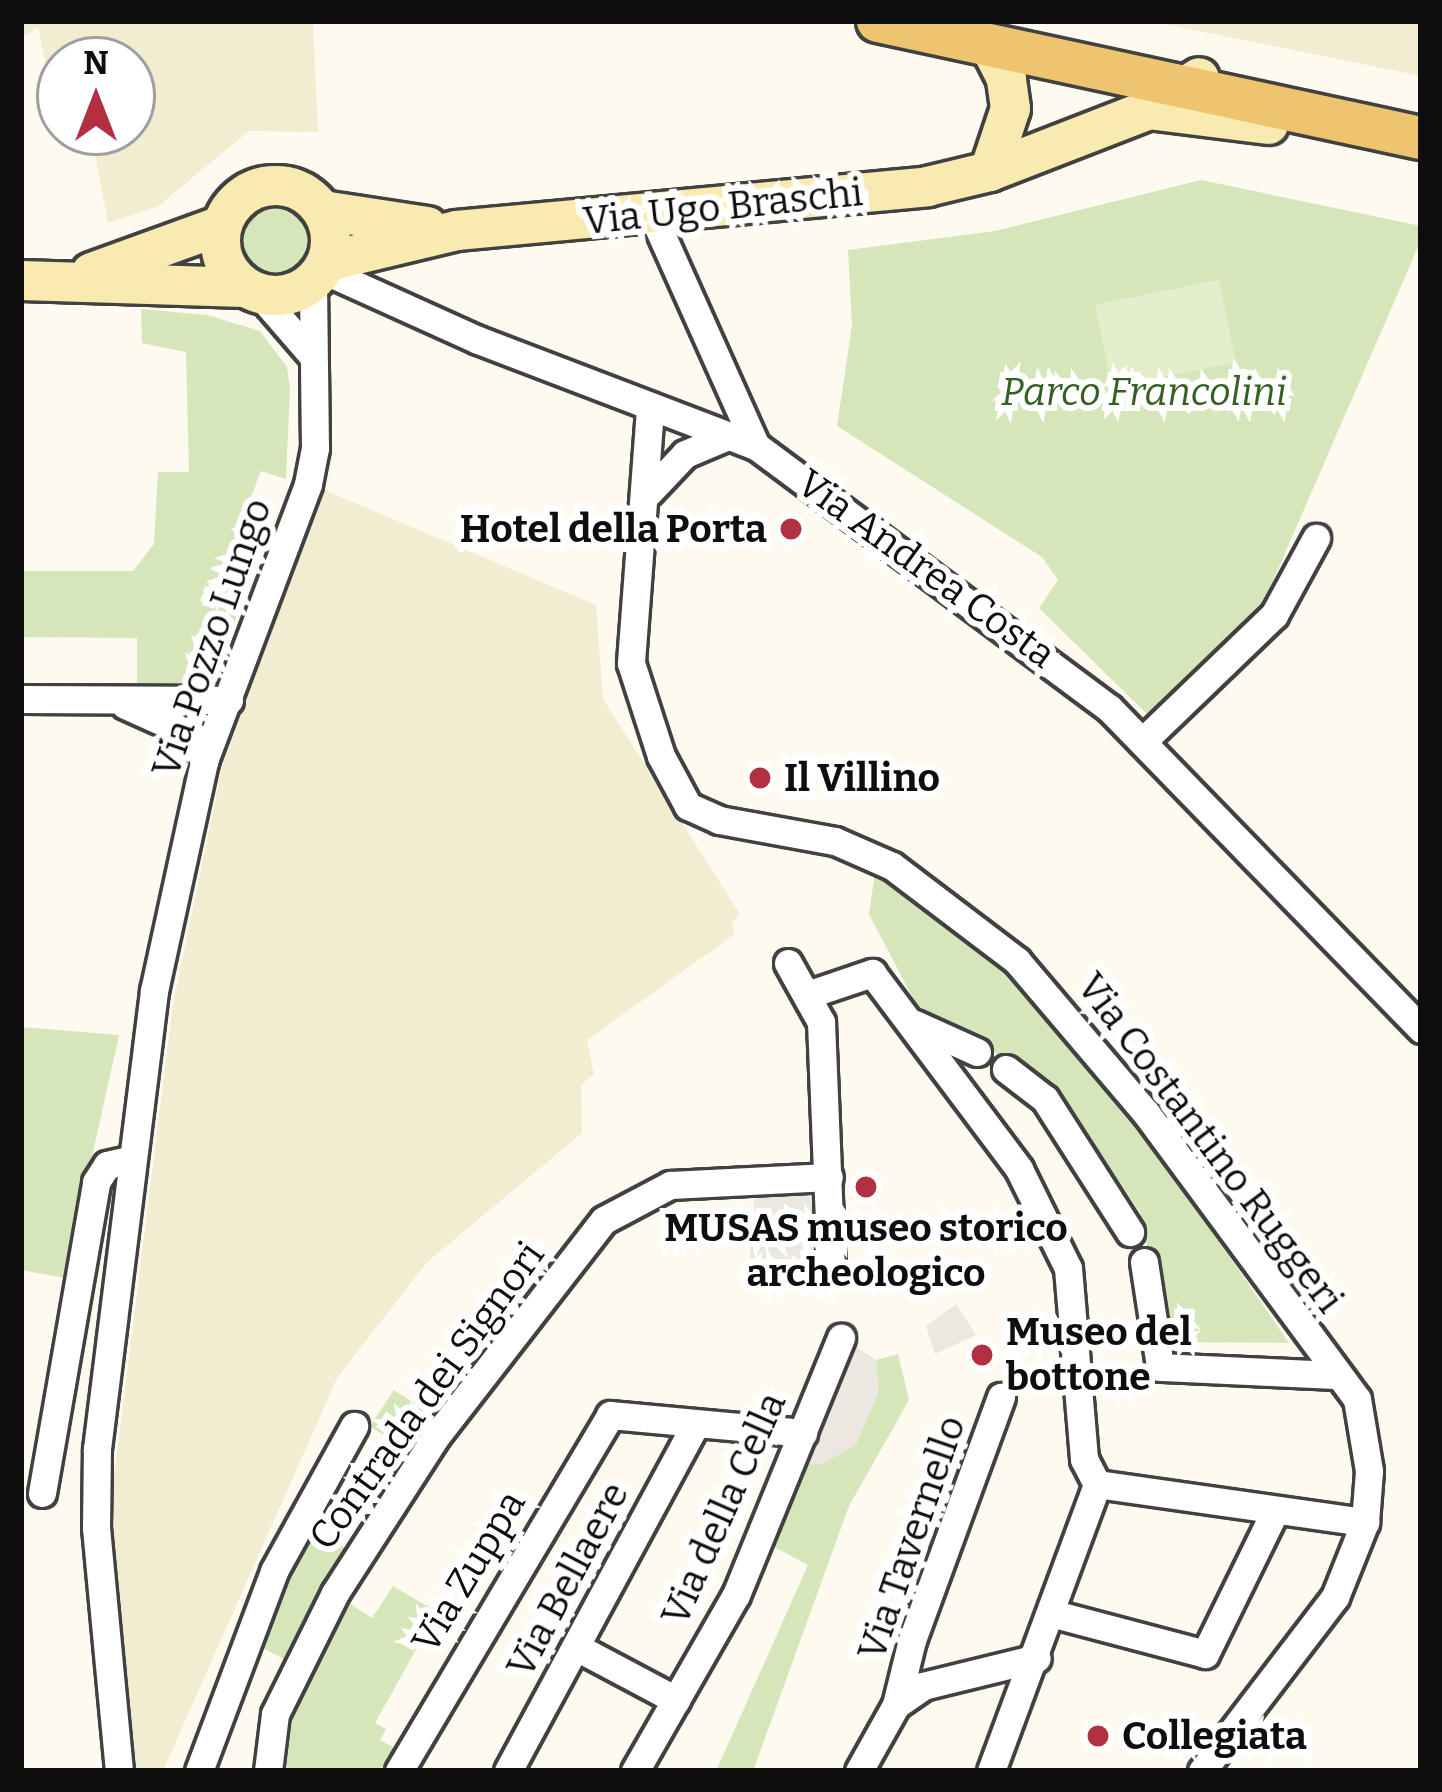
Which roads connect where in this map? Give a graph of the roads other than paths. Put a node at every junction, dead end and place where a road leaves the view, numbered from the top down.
1 (878, 21) edge
2 (990, 47) junction
3 (1177, 91) junction
4 (1421, 125) edge
5 (1421, 138) edge
6 (988, 171) junction
7 (322, 210) junction
8 (653, 216) junction
9 (221, 225) junction
10 (456, 230) junction
11 (321, 270) junction
12 (21, 280) edge
13 (68, 280) junction
14 (251, 290) junction
15 (310, 354) junction
16 (650, 409) junction
17 (728, 436) junction
18 (756, 446) junction
19 (650, 492) junction
20 (1316, 538) dead end
21 (21, 699) edge
22 (104, 699) junction
23 (229, 700) junction
24 (1143, 741) junction
25 (204, 761) junction
26 (788, 963) dead end
27 (807, 995) junction
28 (1417, 1017) edge
29 (915, 1024) junction
30 (977, 1052) dead end
31 (1006, 1069) dead end
32 (132, 1160) junction
33 (829, 1177) junction
34 (1130, 1232) dead end
35 (1144, 1262) dead end
36 (831, 1266) dead end
37 (841, 1337) dead end
38 (1338, 1375) junction
39 (1001, 1396) dead end
40 (696, 1424) junction
41 (354, 1426) dead end
42 (803, 1432) junction
43 (1097, 1484) junction
44 (42, 1492) dead end
45 (1274, 1513) junction
46 (1365, 1522) junction
47 (1054, 1614) junction
48 (578, 1648) junction
49 (1037, 1658) junction
50 (676, 1700) junction
51 (896, 1705) junction
52 (409, 1767) edge
53 (118, 1771) edge
54 (199, 1771) edge
55 (268, 1771) edge
56 (508, 1771) edge
57 (635, 1771) edge
58 (859, 1771) edge
59 (991, 1771) edge
60 (1202, 1771) edge

1 - 2 main road
2 - 3 main road
2 - 6 street
3 - 4 main road
3 - 5 main road
3 - 6 street, Via Ugo Braschi
6 - 8 street, Via Ugo Braschi
7 - 9 street
7 - 10 street, Via Ugo Braschi
7 - 11 street
8 - 10 street, Via Ugo Braschi
8 - 18 street
9 - 13 street
9 - 14 street
10 - 11 street, Via Ugo Braschi
11 - 14 street
11 - 15 street, Via Pozzo Lungo
11 - 16 street, Via Andrea Costa
12 - 13 street
13 - 14 street
14 - 15 street
15 - 23 street, Via Pozzo Lungo
16 - 17 street, Via Andrea Costa
16 - 19 street
17 - 18 street, Via Andrea Costa
17 - 19 street
18 - 24 street, Via Andrea Costa
19 - 38 street, Via Costantino Ruggeri
20 - 24 street
21 - 22 street
22 - 23 street
22 - 25 street
23 - 25 street, Via Pozzo Lungo
24 - 28 street, Via Andrea Costa
25 - 32 street, Via Pozzo Lungo
26 - 27 street
27 - 29 street
27 - 33 street
29 - 30 street
29 - 43 street
31 - 34 street
32 - 44 street
32 - 53 street, Via Pozzo Lungo
33 - 36 street
33 - 55 street, Contrada dei Signori
35 - 38 street
37 - 42 street, Via della Cella
38 - 46 street, Via Costantino Ruggeri
39 - 51 street, Via Tavernello
40 - 42 street
40 - 48 street, Via Bellaere
40 - 52 street, Via Zuppa
41 - 54 street
42 - 50 street, Via della Cella
43 - 45 street
43 - 47 street
45 - 46 street
45 - 47 street
46 - 60 street, Via Costantino Ruggeri
47 - 49 street
48 - 50 street
48 - 56 street, Via Bellaere
49 - 51 street
49 - 59 street
50 - 57 street, Via della Cella
51 - 58 street, Via Tavernello

